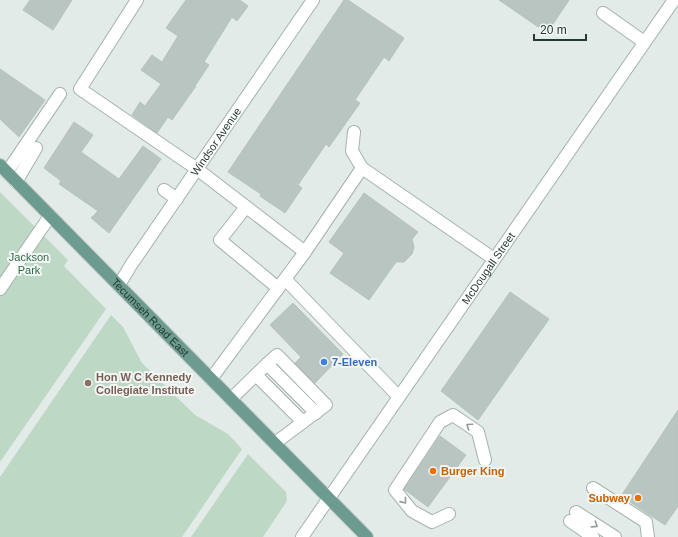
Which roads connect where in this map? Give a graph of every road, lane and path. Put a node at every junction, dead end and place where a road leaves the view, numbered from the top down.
1 (137, 0) edge
2 (313, 0) edge
3 (674, 0) edge
4 (603, 13) dead end
5 (644, 42) junction
6 (60, 94) dead end
7 (354, 132) dead end
8 (36, 148) dead end
9 (362, 168) junction
10 (3, 169) edge
11 (197, 169) junction
12 (16, 182) junction
13 (164, 190) dead end
14 (176, 199) junction
15 (246, 207) junction
16 (50, 216) junction
17 (304, 252) junction
18 (494, 260) junction
19 (119, 284) junction
20 (281, 284) junction
21 (0, 289) edge
22 (256, 375) junction
23 (211, 379) junction
24 (399, 397) junction
25 (231, 399) junction
26 (303, 422) junction
27 (275, 444) junction
28 (485, 460) dead end
29 (593, 488) dead end
30 (329, 498) junction
31 (450, 514) dead end
32 (302, 537) edge
33 (367, 537) edge
34 (593, 537) edge
35 (615, 537) edge
36 (648, 537) edge

1 - 11 street
2 - 11 street, Windsor Avenue
3 - 5 street, McDougall Street
4 - 5 street
5 - 18 street, McDougall Street
6 - 10 street
7 - 9 street
8 - 12 street
9 - 17 street
9 - 18 street
10 - 12 main road, Tecumseh Road East
11 - 14 street, Windsor Avenue
11 - 15 street
12 - 16 main road, Tecumseh Road East
13 - 14 street
14 - 19 street, Windsor Avenue
15 - 17 street
15 - 20 street
16 - 19 main road, Tecumseh Road East
16 - 21 street
17 - 20 street
18 - 24 street, McDougall Street
19 - 23 main road, Tecumseh Road East
20 - 23 street
20 - 24 street
22 - 25 street
22 - 26 street
22 - 26 street
23 - 25 main road, Tecumseh Road East
24 - 30 street, McDougall Street
25 - 27 main road, Tecumseh Road East
26 - 27 street
27 - 30 main road, Tecumseh Road East
28 -> 31 street
29 - 36 street
30 - 32 street, McDougall Street
30 - 33 main road, Tecumseh Road East
34 -> 35 street

